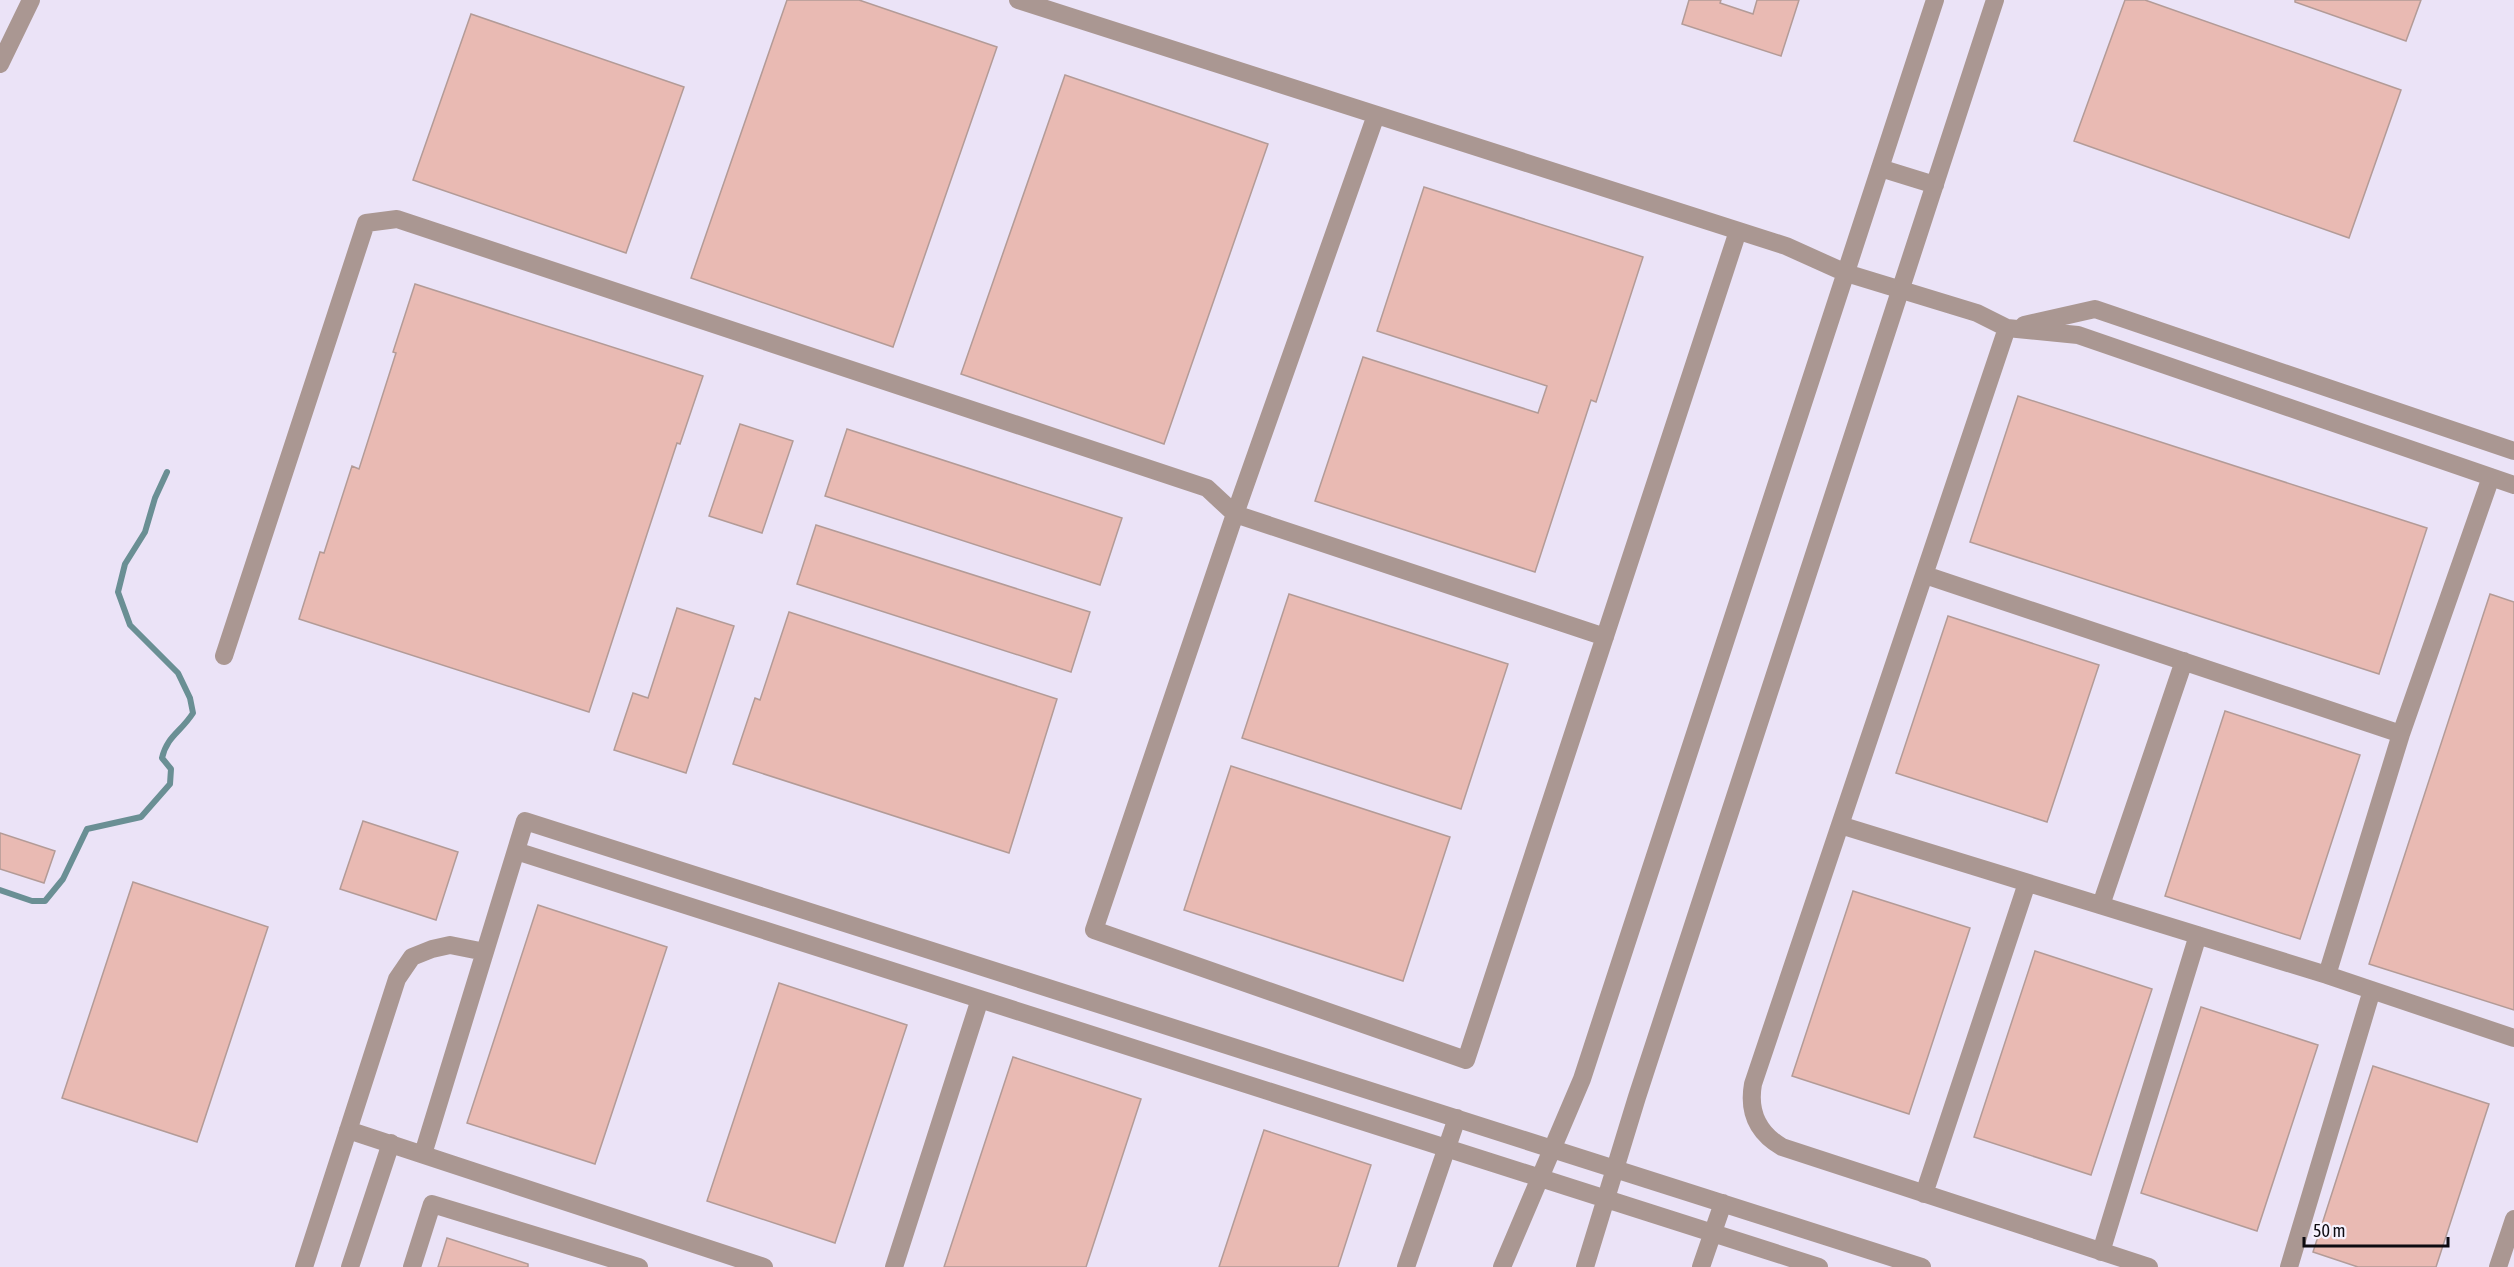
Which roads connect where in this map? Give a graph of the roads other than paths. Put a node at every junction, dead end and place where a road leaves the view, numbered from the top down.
1 (31, 0) edge
2 (1018, 0) edge
3 (1935, 0) edge
4 (1995, 0) edge
5 (0, 64) edge
6 (1376, 115) junction
7 (1880, 168) junction
8 (1935, 185) junction
9 (1738, 231) junction
10 (1846, 273) junction
11 (1901, 290) junction
12 (2007, 328) junction
13 (2514, 451) edge
14 (2491, 477) junction
15 (2514, 485) edge
16 (1235, 514) junction
17 (1925, 574) junction
18 (1605, 637) junction
19 (224, 656) dead end
20 (2184, 661) junction
21 (2401, 734) junction
22 (1840, 825) junction
23 (516, 851) junction
24 (2027, 883) junction
25 (2101, 905) junction
26 (2198, 935) junction
27 (485, 952) junction
28 (2327, 975) junction
29 (2372, 990) junction
30 (980, 999) junction
31 (2514, 1038) edge
32 (1457, 1118) junction
33 (348, 1130) junction
34 (391, 1143) junction
35 (1447, 1148) junction
36 (1552, 1148) junction
37 (423, 1154) junction
38 (1615, 1168) junction
39 (1540, 1177) junction
40 (1924, 1194) junction
41 (1606, 1199) junction
42 (1723, 1203) junction
43 (2514, 1219) edge
44 (1713, 1233) junction
45 (2101, 1251) junction
46 (304, 1267) edge
47 (350, 1267) edge
48 (412, 1267) edge
49 (639, 1267) edge
50 (764, 1267) edge
51 (894, 1267) edge
52 (1406, 1267) edge
53 (1502, 1267) edge
54 (1585, 1267) edge
55 (1701, 1267) edge
56 (1819, 1267) edge
57 (1922, 1267) edge
58 (2149, 1267) edge
59 (2289, 1267) edge
60 (2498, 1267) edge

1 - 5 street
2 - 6 street
3 - 7 street
4 - 8 street
6 - 9 street
6 - 16 street
7 - 8 street
7 - 10 street
8 - 11 street
9 - 10 street
9 - 18 street
10 - 11 street
10 - 36 street
11 - 12 street
11 - 38 street
12 - 13 street
12 - 14 street
12 - 17 street
14 - 15 street
14 - 21 street
16 - 18 street
16 - 18 street
16 - 19 street
17 - 20 street
17 - 22 street
20 - 21 street
20 - 25 street
21 - 28 street
22 - 24 street
22 - 40 street
23 - 27 street
23 - 30 street
23 - 32 street
24 - 25 street
24 - 40 street
25 - 26 street
26 - 28 street
26 - 45 street
27 - 33 street
27 - 37 street
28 - 29 street
29 - 31 street
29 - 59 street
30 - 35 street
30 - 51 street
32 - 35 street
32 - 36 street
33 - 34 street
33 - 46 street
34 - 37 street
34 - 47 street
35 - 39 street
35 - 52 street
36 - 38 street
36 - 39 street
37 - 50 street
38 - 41 street
38 - 42 street
39 - 41 street
39 - 53 street
40 - 45 street
41 - 44 street
41 - 54 street
42 - 44 street
42 - 57 street
43 - 60 street
44 - 55 street
44 - 56 street
45 - 58 street
48 - 49 street

